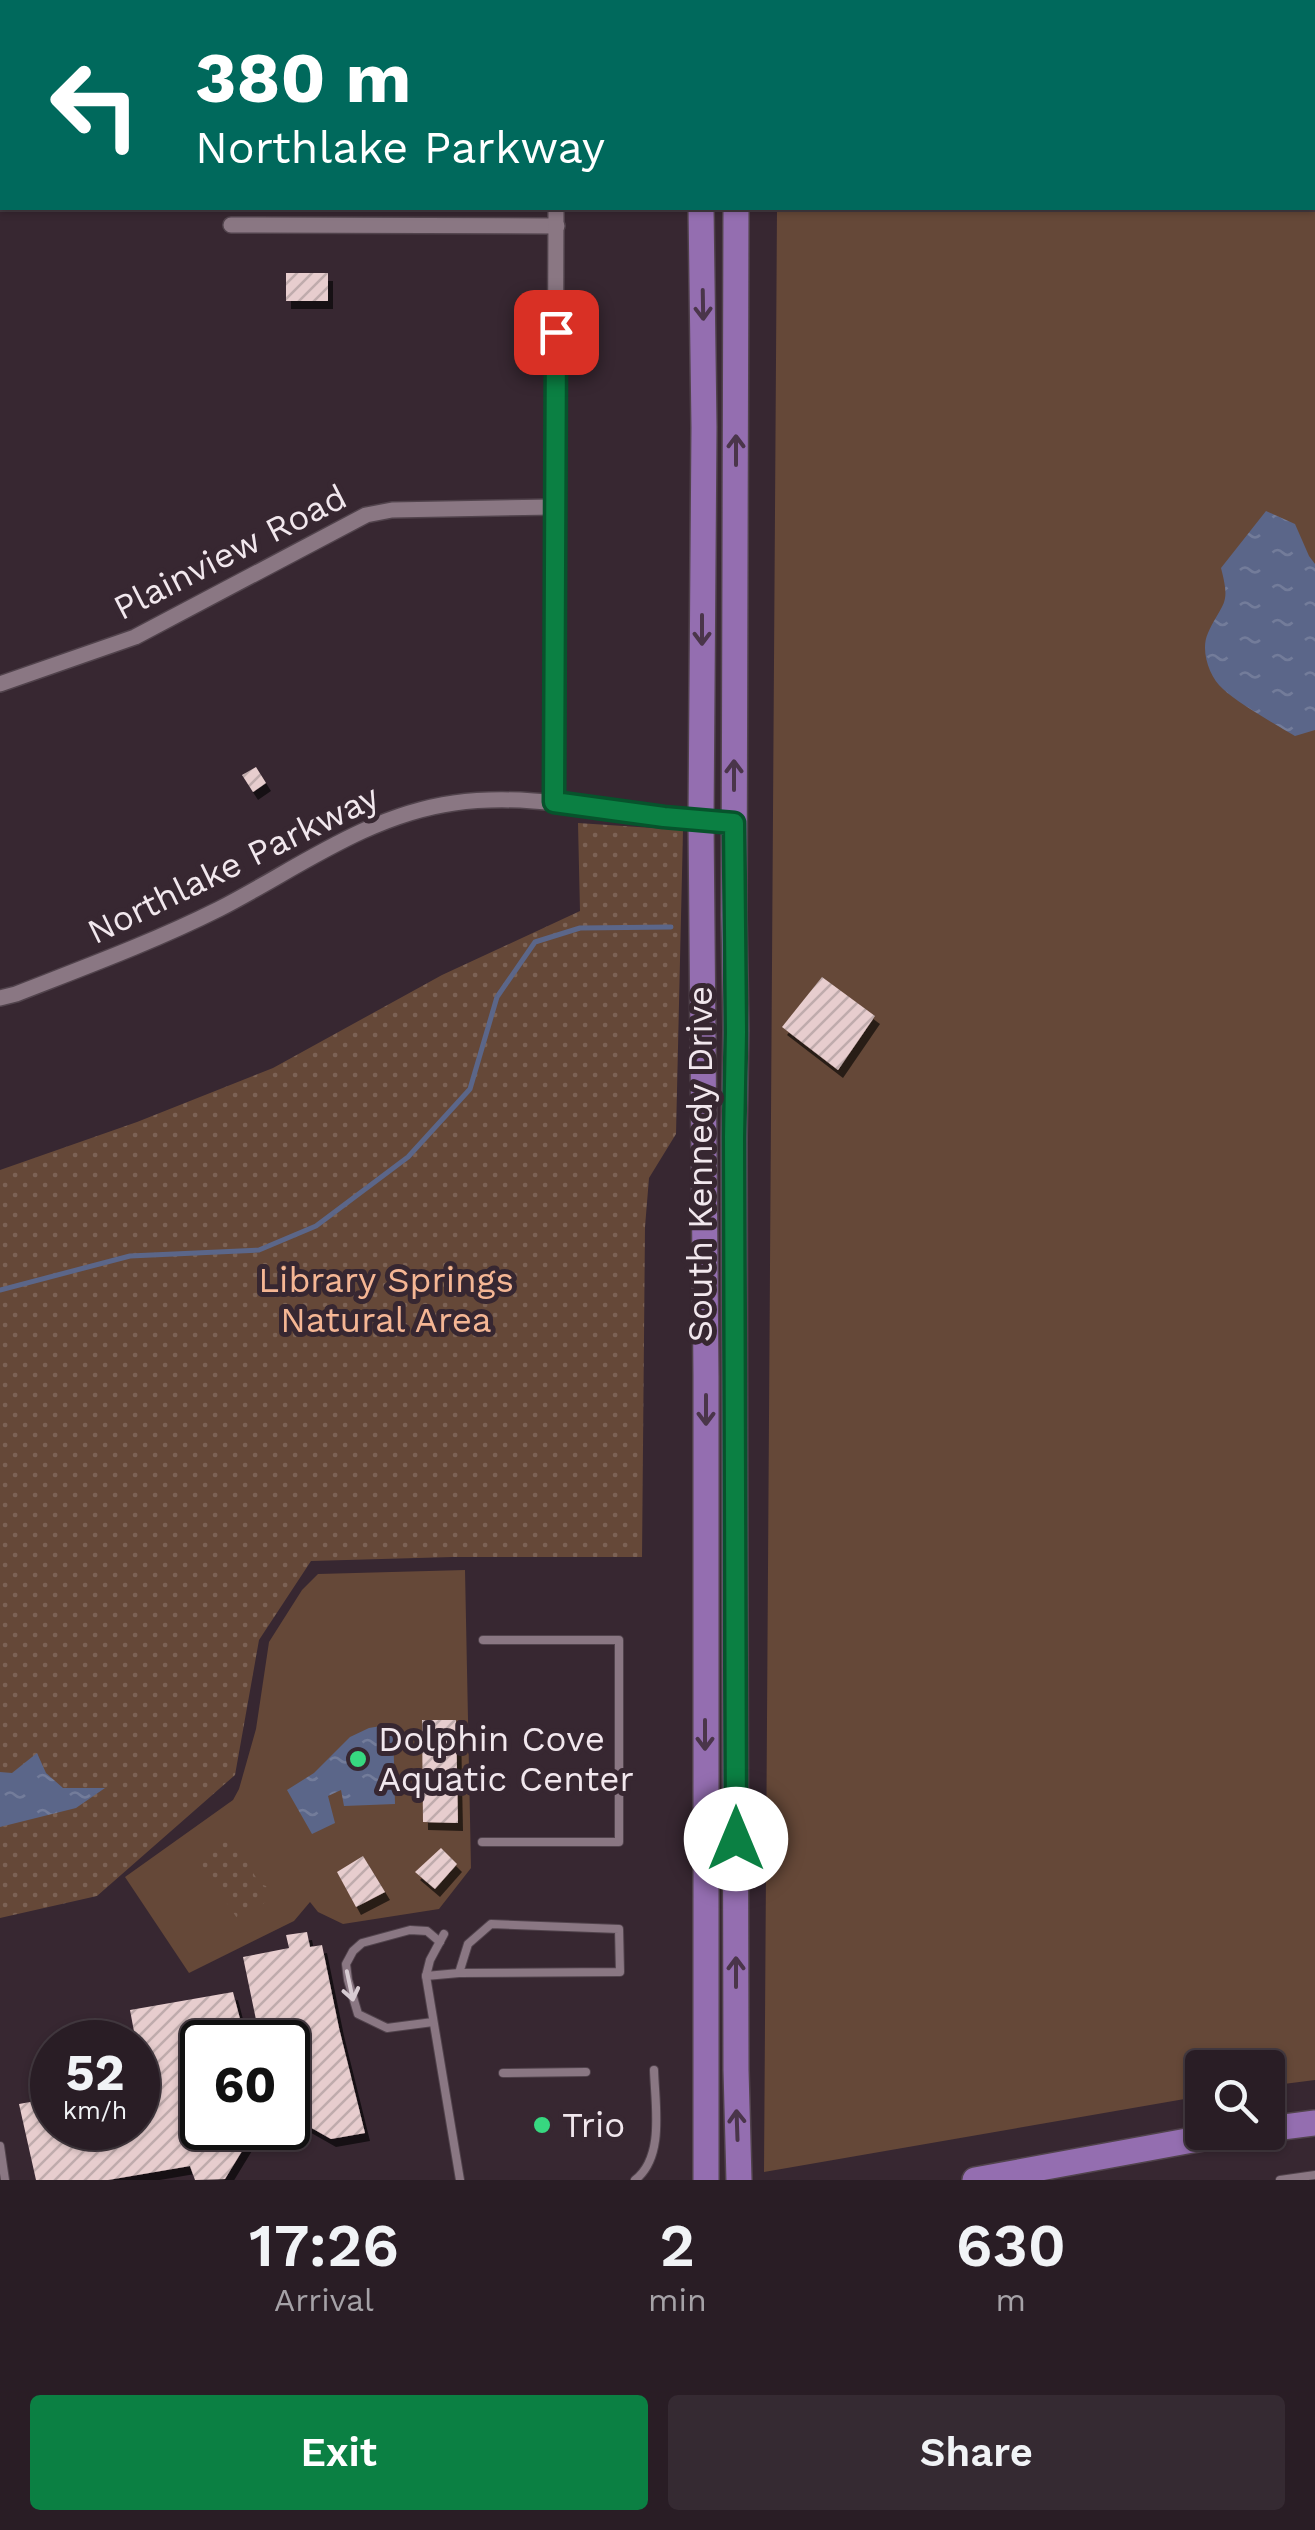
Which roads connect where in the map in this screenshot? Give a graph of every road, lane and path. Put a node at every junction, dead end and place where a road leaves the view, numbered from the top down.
1 (556, 210) edge
2 (701, 210) edge
3 (736, 210) edge
4 (231, 225) dead end
5 (556, 226) junction
6 (554, 508) junction
7 (0, 684) edge
8 (554, 802) junction
9 (701, 820) junction
10 (734, 823) junction
11 (0, 998) edge
12 (483, 1640) dead end
13 (482, 1842) dead end
14 (459, 1973) junction
15 (426, 1976) junction
16 (433, 2022) junction
17 (654, 2070) dead end
18 (586, 2072) dead end
19 (503, 2073) dead end
20 (1315, 2122) edge
21 (1285, 2126) edge
22 (1185, 2141) edge
23 (0, 2146) edge
24 (1315, 2175) edge
25 (5, 2180) edge
26 (460, 2180) edge
27 (635, 2180) edge
28 (706, 2180) edge
29 (739, 2180) edge
30 (975, 2180) edge
31 (1280, 2180) edge

1 - 5 street
2 -> 9 main road, South Kennedy Drive
10 -> 3 main road, South Kennedy Drive
4 - 5 street
5 - 6 street
6 - 7 street, Plainview Road
6 - 8 street
8 - 9 street, Northlake Parkway
8 - 11 street, Northlake Parkway
9 - 10 street, Northlake Parkway
9 -> 28 main road, South Kennedy Drive
29 -> 10 main road, South Kennedy Drive
12 - 13 lane
14 - 14 lane
14 - 15 lane
15 - 16 lane
15 -> 16 lane
16 - 26 lane
17 - 27 lane
18 - 19 lane
20 - 21 main road
22 - 30 main road
23 - 25 lane
24 - 31 lane

